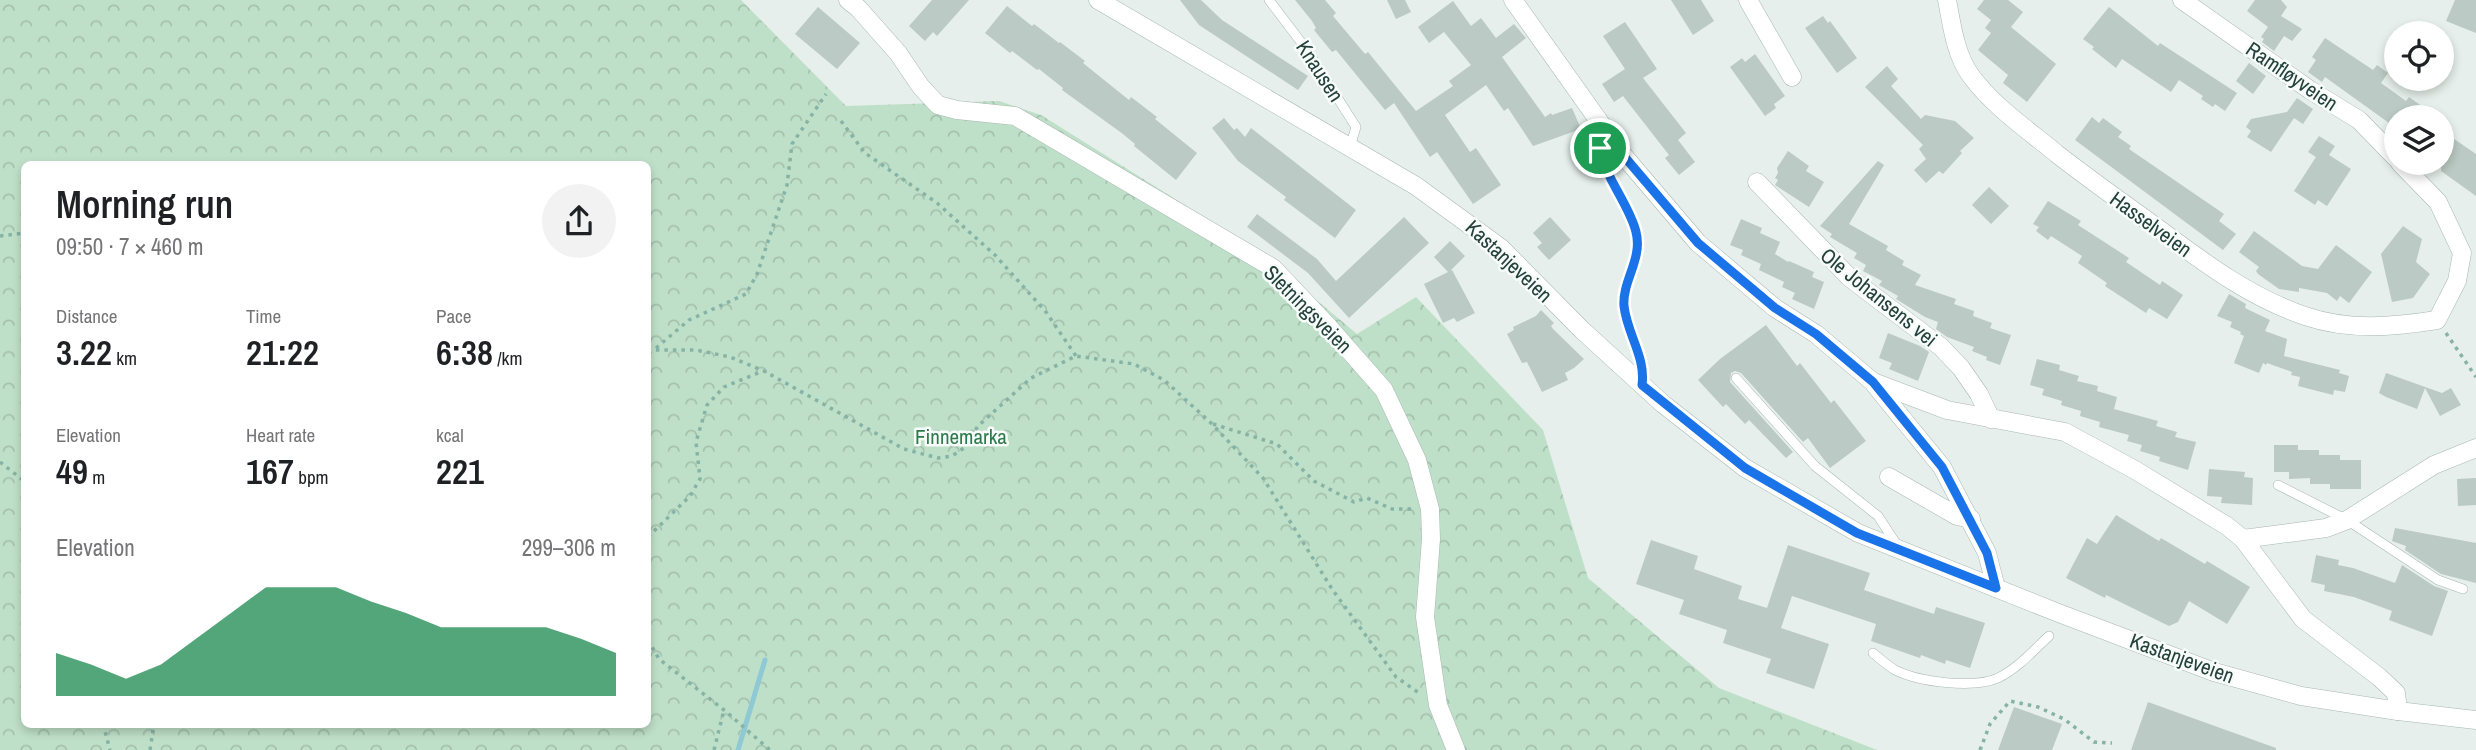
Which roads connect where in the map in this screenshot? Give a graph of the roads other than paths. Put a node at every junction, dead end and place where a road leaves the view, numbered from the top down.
1 (848, 0) edge
2 (1098, 0) edge
3 (1269, 0) edge
4 (1513, 0) edge
5 (1748, 0) edge
6 (1947, 0) edge
7 (2182, 0) edge
8 (1792, 77) dead end
9 (2384, 146) edge
10 (1350, 147) junction
11 (2412, 175) edge
12 (1757, 182) dead end
13 (1736, 378) dead end
14 (1873, 382) junction
15 (1991, 419) junction
16 (2476, 448) edge
17 (1889, 477) dead end
18 (2278, 485) dead end
19 (1971, 519) junction
20 (2347, 520) junction
21 (2243, 539) junction
22 (1900, 549) junction
23 (1996, 588) junction
24 (2463, 590) dead end
25 (2049, 636) dead end
26 (1873, 653) dead end
27 (2398, 712) junction
28 (2476, 720) edge
29 (1456, 750) edge

1 - 29 street, Sletningsveien
2 - 10 street, Kastanjeveien
3 - 10 lane, Knausen
4 - 14 street
5 - 8 street
6 - 11 street, Hasselveien
7 - 9 street, Ramfløyveien
10 - 22 street, Kastanjeveien
12 - 15 street, Ole Johansens vei
13 - 22 lane
14 - 15 street
14 - 19 street
15 - 21 street
16 - 20 street
17 - 19 street
18 - 20 lane
19 - 23 street
20 - 21 street
20 - 24 lane
21 - 27 street
22 - 23 street, Kastanjeveien
23 - 27 street, Kastanjeveien
25 - 26 lane
27 - 28 street, Kastanjeveien

